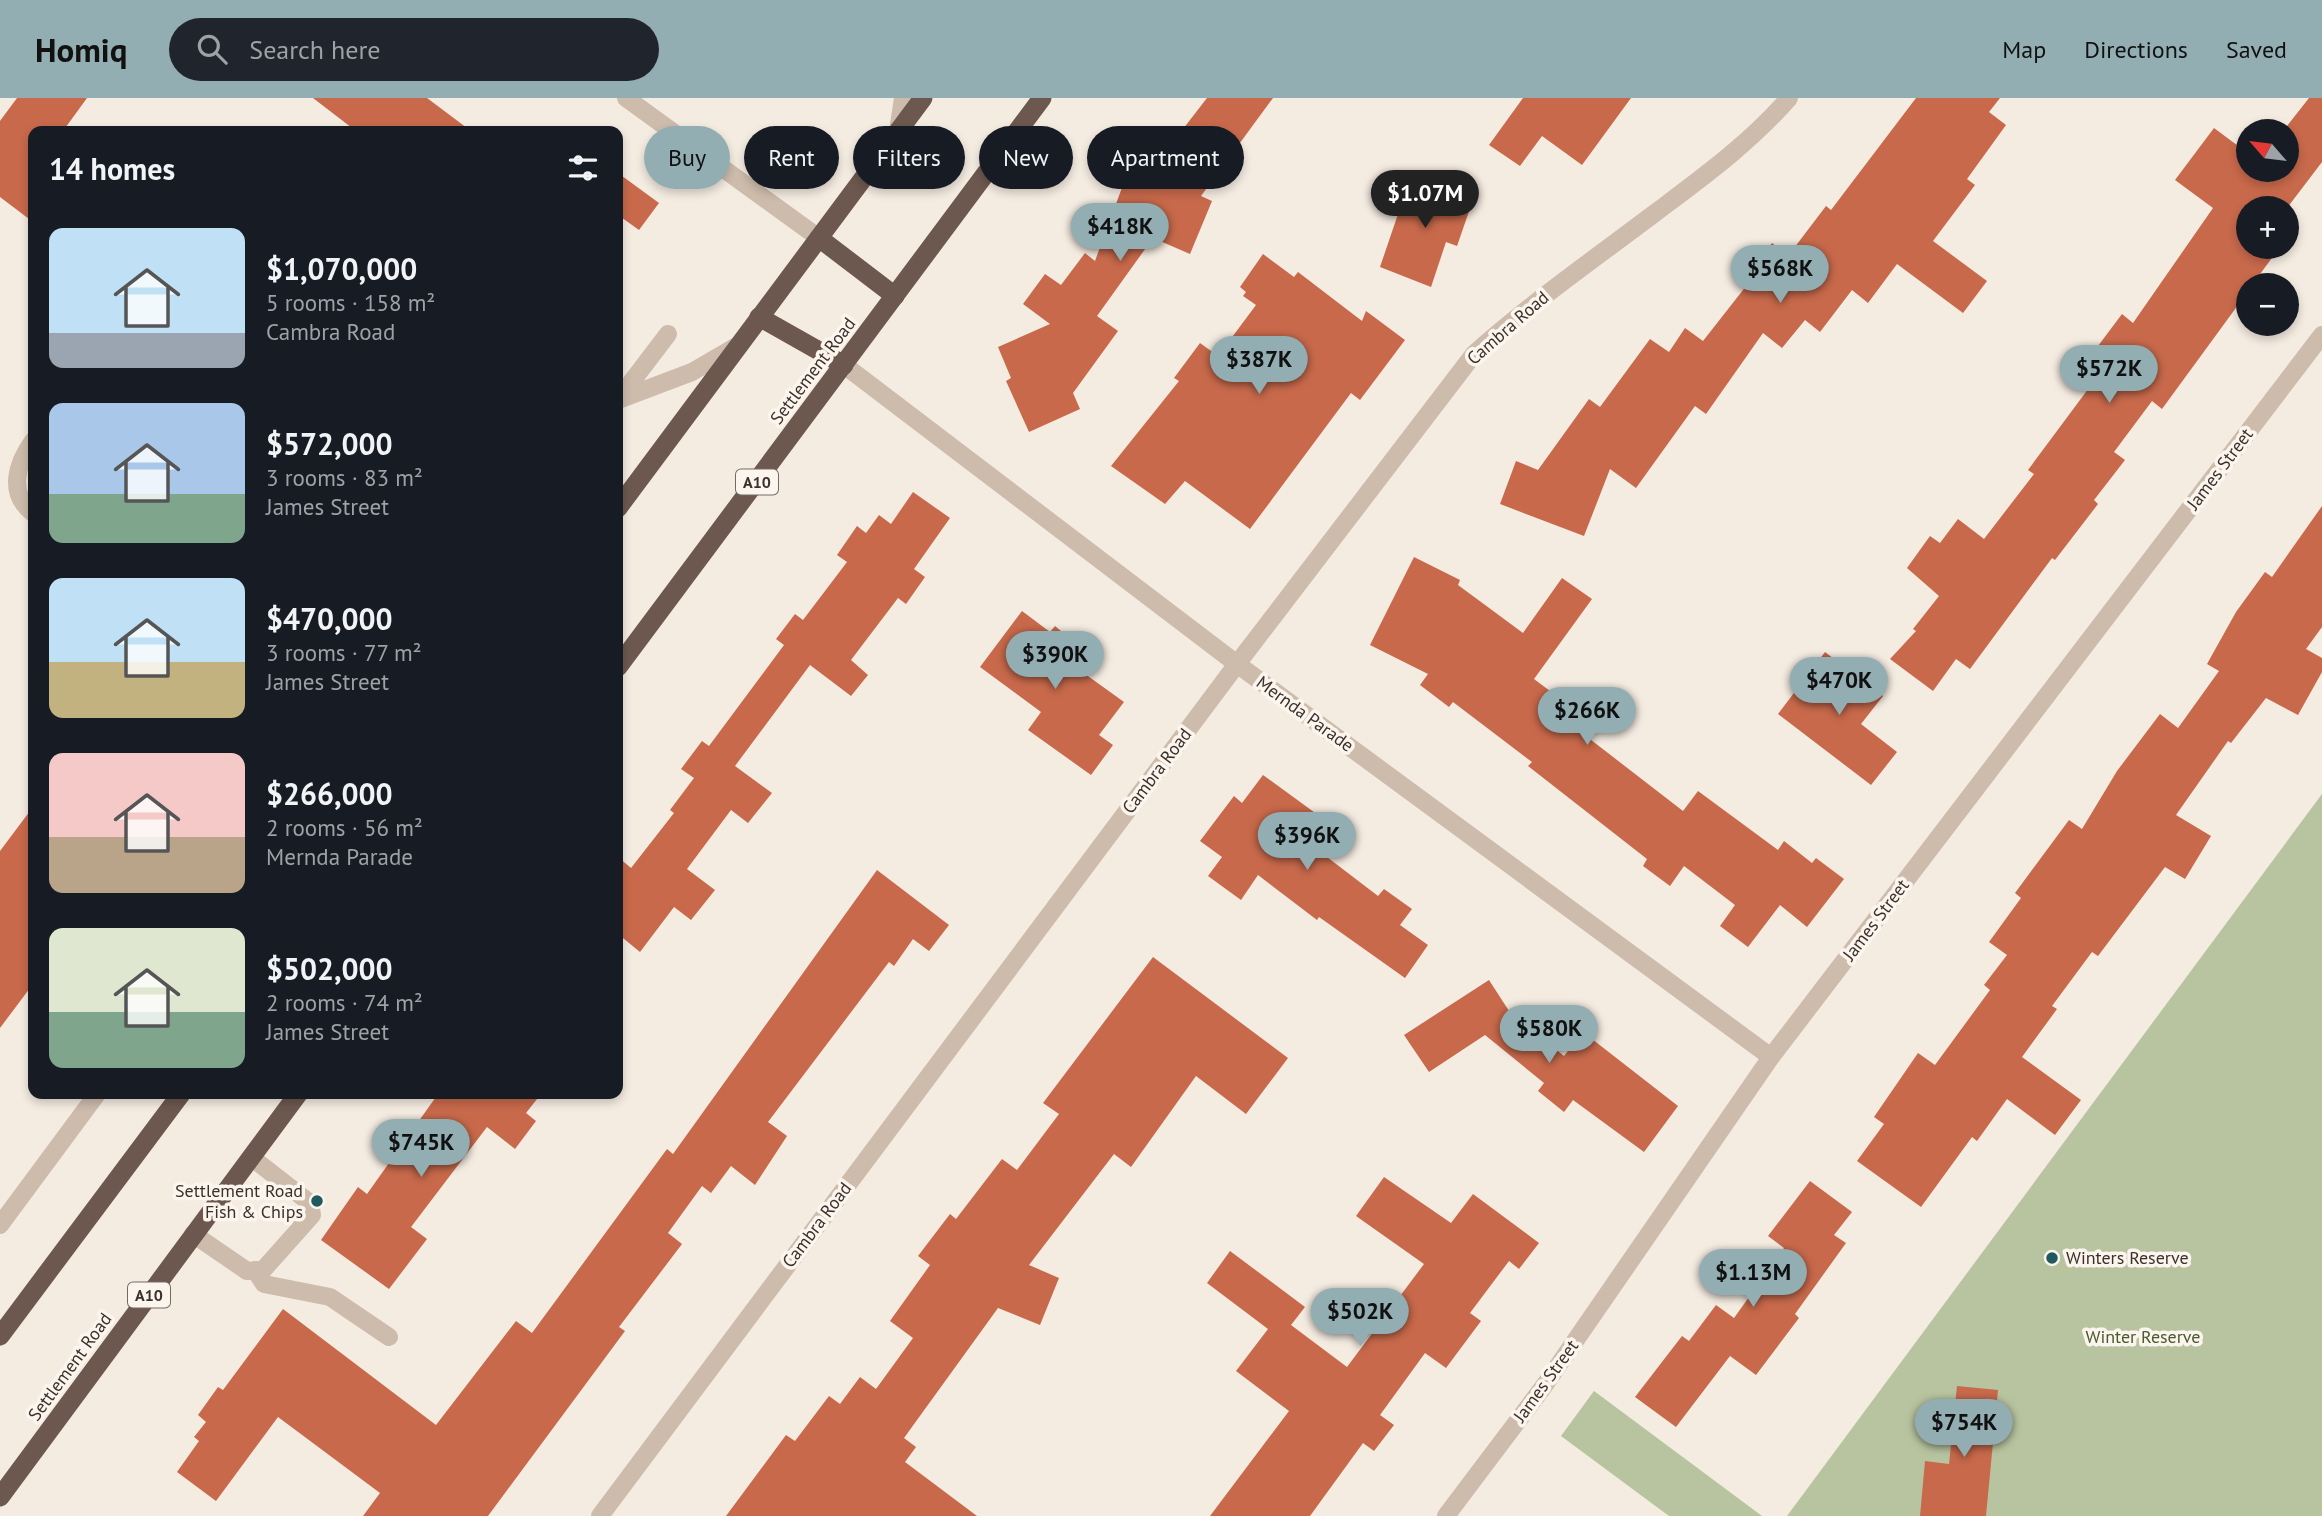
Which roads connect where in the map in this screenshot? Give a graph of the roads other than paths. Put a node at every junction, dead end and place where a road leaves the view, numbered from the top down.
1 (626, 98) edge
2 (903, 98) edge
3 (923, 98) edge
4 (1042, 98) edge
5 (1789, 98) edge
6 (899, 126) edge
7 (902, 126) edge
8 (855, 189) edge
9 (819, 238) junction
10 (895, 296) junction
11 (759, 317) junction
12 (668, 334) dead end
13 (2322, 335) edge
14 (739, 345) junction
15 (844, 365) junction
16 (623, 393) edge
17 (623, 398) edge
18 (28, 449) edge
19 (623, 501) edge
20 (28, 507) edge
21 (623, 660) edge
22 (1237, 664) junction
23 (1771, 1057) junction
24 (93, 1099) edge
25 (177, 1099) edge
26 (294, 1099) edge
27 (251, 1157) junction
28 (0, 1225) edge
29 (194, 1234) junction
30 (255, 1270) junction
31 (0, 1336) edge
32 (389, 1337) dead end
33 (0, 1497) edge
34 (600, 1516) edge
35 (1446, 1516) edge

1 - 9 street
2 - 6 street
3 - 7 highway
4 - 10 highway, Settlement Road / A10
5 - 22 street, Cambra Road
8 - 9 highway
9 - 10 highway
9 - 11 highway
10 - 15 highway, Settlement Road / A10
11 - 14 highway
11 - 15 highway
12 - 16 street
13 - 23 street, James Street
14 - 17 street
14 - 19 highway
15 - 21 highway, Settlement Road / A10
15 - 22 street, Mernda Parade
18 - 20 street
22 - 23 street, Mernda Parade
22 - 34 street, Cambra Road
23 - 35 street, James Street
24 - 28 street
25 - 31 highway
26 - 27 highway, Settlement Road / A10
27 - 29 highway, Settlement Road / A10
27 - 30 street
29 - 30 street
29 - 33 highway, Settlement Road / A10
30 - 32 street

